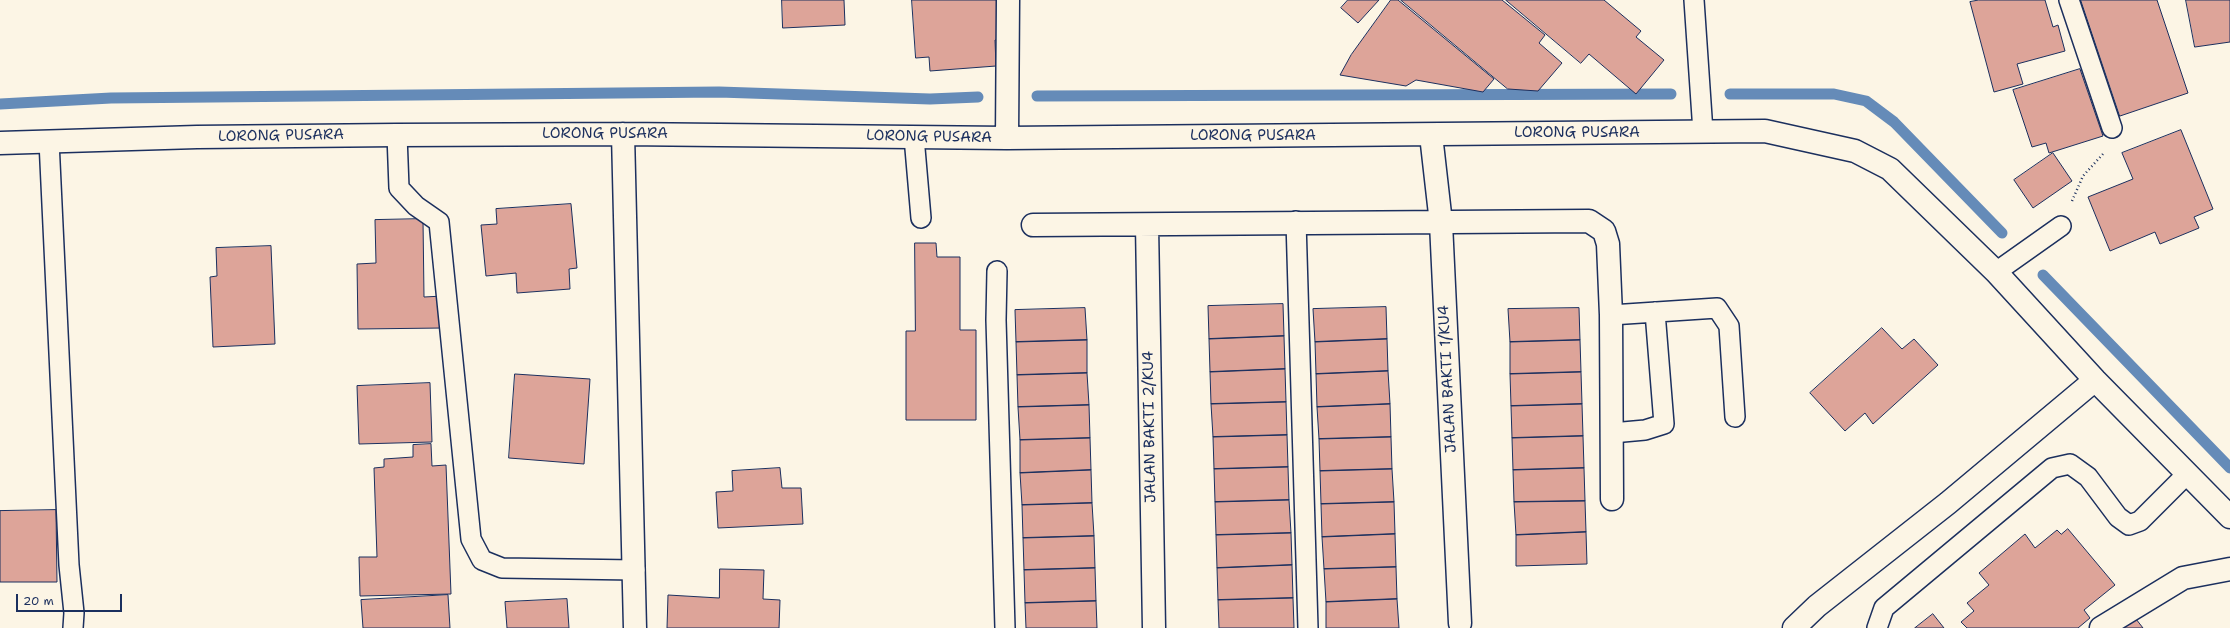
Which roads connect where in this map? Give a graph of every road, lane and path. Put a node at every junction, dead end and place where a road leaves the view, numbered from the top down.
1 (1008, 0) edge
2 (1694, 0) edge
3 (2069, 0) edge
4 (2112, 128) joint
5 (1703, 132) junction
6 (624, 134) junction
7 (397, 135) junction
8 (1431, 135) junction
9 (914, 137) junction
10 (1007, 138) junction
11 (49, 141) junction
12 (0, 144) edge
13 (922, 218) dead end
14 (1296, 221) junction
15 (1441, 223) junction
16 (1033, 225) dead end
17 (1147, 225) junction
18 (2061, 226) joint
19 (997, 270) dead end
20 (1996, 272) junction
21 (1655, 312) junction
22 (1611, 315) junction
23 (2095, 380) junction
24 (1735, 417) dead end
25 (1612, 433) junction
26 (2187, 474) junction
27 (1612, 499) dead end
28 (2230, 517) edge
29 (2230, 569) edge
30 (635, 570) junction
31 (1460, 623) dead end
32 (73, 628) edge
33 (635, 628) edge
34 (1005, 628) edge
35 (1154, 628) edge
36 (1308, 628) edge
37 (1794, 628) edge
38 (1877, 628) edge
39 (2101, 628) edge

1 - 10 street
2 - 5 lane
3 - 4 lane
4 - 18 path
5 - 8 street, LORONG PUSARA
5 - 20 street, LORONG PUSARA
6 - 7 street, LORONG PUSARA
6 - 9 street, LORONG PUSARA
6 - 30 street
7 - 11 street, LORONG PUSARA
7 - 30 lane
8 - 10 street, LORONG PUSARA
8 - 15 street, JALAN BAKTI 1/KU4
9 - 10 street, LORONG PUSARA
9 - 13 lane
11 - 12 street, LORONG PUSARA
11 - 32 lane
14 - 15 street
14 - 17 street
14 - 36 lane
15 - 22 street
15 - 31 street, JALAN BAKTI 1/KU4
16 - 17 street
17 - 35 street, JALAN BAKTI 2/KU4
18 - 20 lane
19 - 34 lane
20 - 23 street, LORONG PUSARA
21 - 22 lane
21 - 24 lane
21 - 25 lane
22 - 25 street
23 - 26 street, LORONG PUSARA
23 - 37 street
25 - 27 street
26 - 28 street, LORONG PUSARA
26 - 38 lane
29 - 39 street
30 - 33 street

